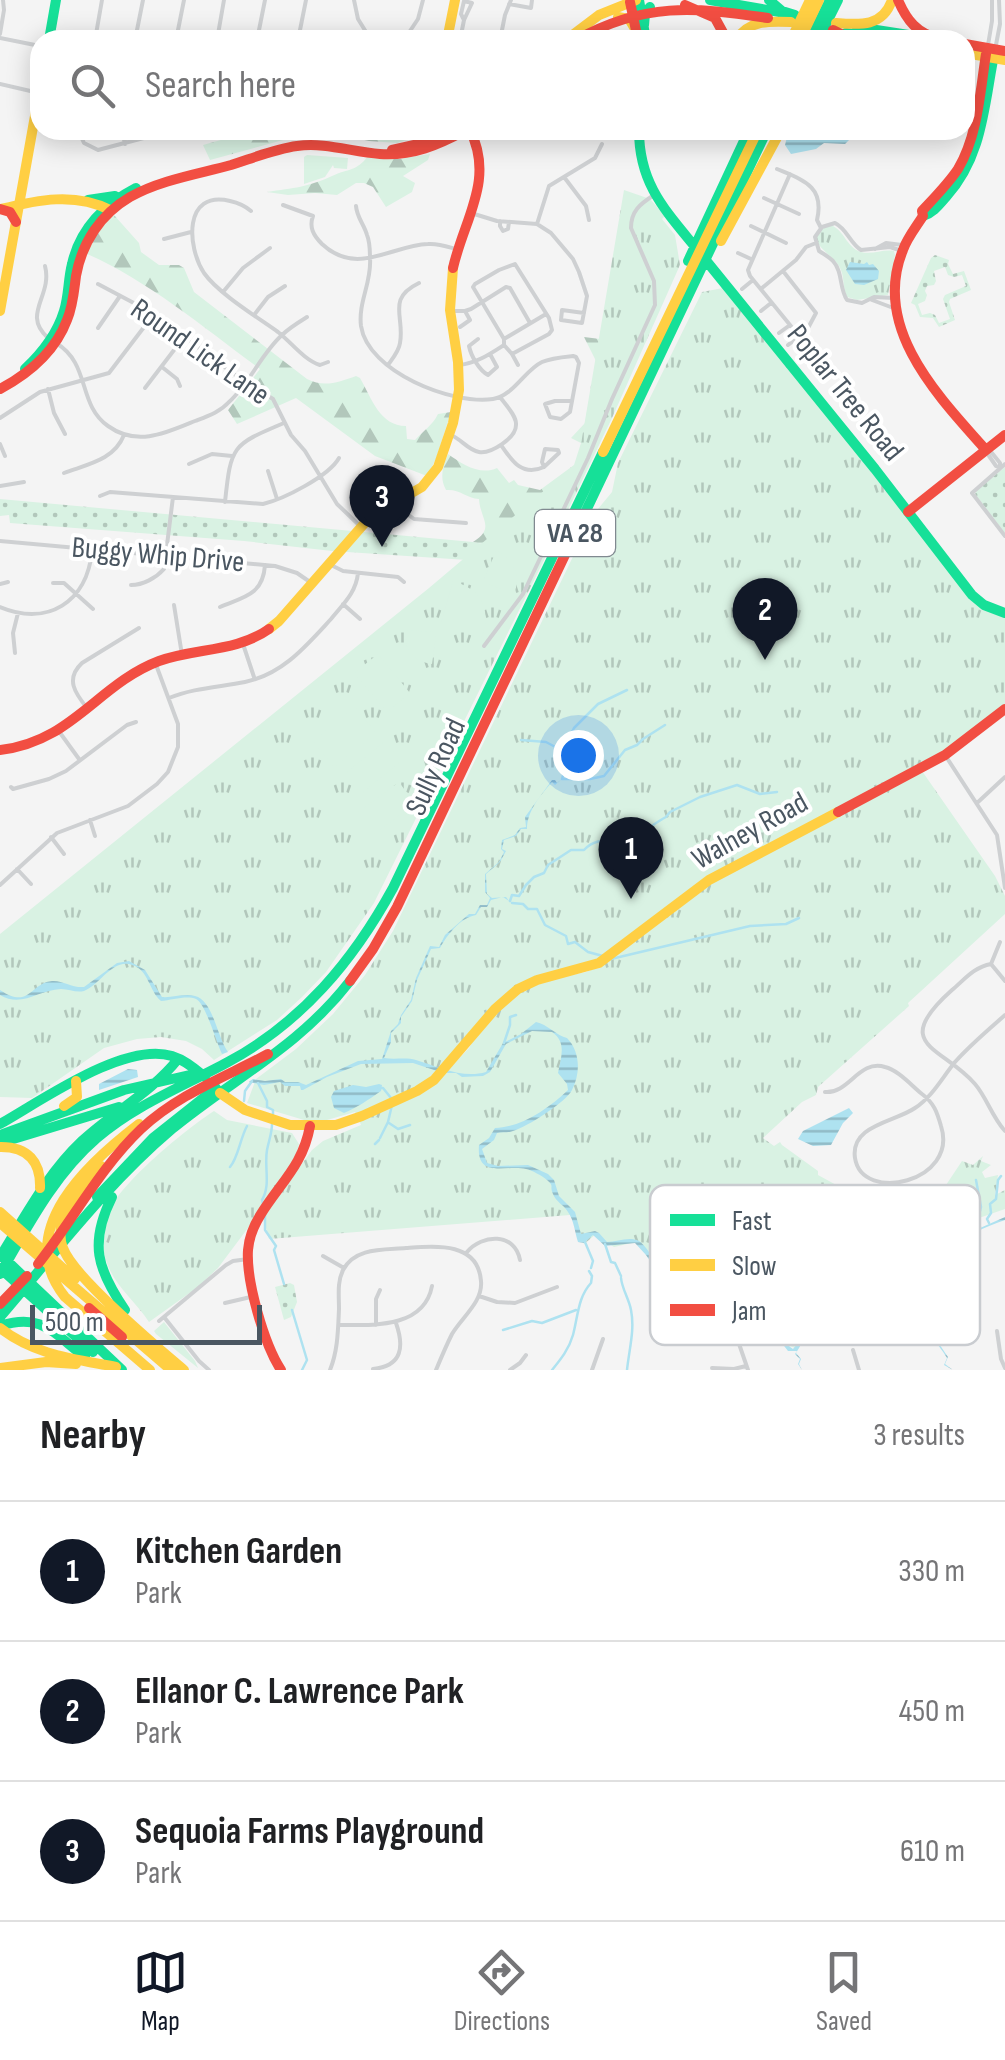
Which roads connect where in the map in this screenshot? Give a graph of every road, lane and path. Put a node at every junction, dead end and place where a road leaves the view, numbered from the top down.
1 (3, 0) edge
2 (56, 0) edge
3 (102, 0) edge
4 (143, 0) edge
5 (184, 0) edge
6 (224, 0) edge
7 (265, 0) edge
8 (306, 0) edge
9 (354, 0) edge
10 (423, 0) edge
11 (455, 0) edge
12 (532, 0) edge
13 (710, 0) edge
14 (769, 0) edge
15 (819, 0) edge
16 (836, 0) edge
17 (895, 0) edge
18 (992, 0) edge
19 (999, 0) edge
20 (510, 2) edge
21 (634, 3) edge
22 (655, 5) junction
23 (685, 5) junction
24 (801, 10) edge
25 (464, 20) dead end
26 (595, 25) junction
27 (831, 27) junction
28 (51, 30) edge
29 (96, 30) edge
30 (137, 30) edge
31 (178, 30) edge
32 (218, 30) edge
33 (259, 30) edge
34 (300, 30) edge
35 (364, 30) edge
36 (411, 30) edge
37 (448, 30) edge
38 (462, 30) edge
39 (503, 30) edge
40 (579, 30) edge
41 (589, 30) edge
42 (638, 30) edge
43 (639, 30) edge
44 (639, 30) edge
45 (721, 30) edge
46 (742, 30) edge
47 (800, 30) edge
48 (816, 30) edge
49 (828, 30) edge
50 (836, 30) edge
51 (845, 30) edge
52 (856, 30) edge
53 (916, 30) edge
54 (0, 36) edge
55 (30, 44) edge
56 (994, 54) edge
57 (0, 84) edge
58 (30, 88) edge
59 (975, 121) edge
60 (31, 140) edge
61 (83, 140) edge
62 (124, 140) edge
63 (138, 140) edge
64 (318, 140) edge
65 (318, 140) edge
66 (434, 140) edge
67 (448, 140) edge
68 (474, 140) edge
69 (639, 140) edge
70 (742, 140) edge
71 (753, 140) edge
72 (769, 140) edge
73 (770, 140) edge
74 (970, 140) edge
75 (125, 144) junction
76 (602, 144) dead end
77 (777, 169) dead end
78 (790, 174) junction
79 (564, 177) junction
80 (119, 196) junction
81 (654, 196) junction
82 (764, 198) dead end
83 (88, 200) junction
84 (776, 204) junction
85 (796, 204) dead end
86 (19, 205) junction
87 (284, 205) dead end
88 (356, 206) dead end
89 (0, 209) edge
90 (108, 209) junction
91 (791, 211) junction
92 (250, 212) dead end
93 (470, 214) junction
94 (798, 214) dead end
95 (923, 216) junction
96 (96, 217) junction
97 (589, 220) dead end
98 (16, 222) junction
99 (537, 224) junction
100 (752, 226) dead end
101 (821, 228) junction
102 (191, 232) junction
103 (764, 232) junction
104 (164, 240) dead end
105 (786, 242) dead end
106 (816, 243) junction
107 (270, 248) dead end
108 (903, 248) junction
109 (459, 250) junction
110 (738, 253) dead end
111 (370, 259) junction
112 (751, 259) junction
113 (46, 266) dead end
114 (783, 271) junction
115 (753, 280) junction
116 (420, 283) dead end
117 (98, 284) dead end
118 (285, 286) dead end
119 (742, 288) dead end
120 (760, 289) junction
121 (224, 292) junction
122 (120, 296) junction
123 (868, 300) junction
124 (481, 302) junction
125 (772, 302) junction
126 (895, 304) junction
127 (0, 310) edge
128 (449, 311) junction
129 (465, 311) junction
130 (761, 311) dead end
131 (584, 313) junction
132 (154, 314) junction
133 (546, 314) junction
134 (254, 315) junction
135 (307, 317) dead end
136 (530, 323) junction
137 (790, 325) junction
138 (460, 327) dead end
139 (98, 328) dead end
140 (779, 333) dead end
141 (670, 334) junction
142 (282, 335) junction
143 (799, 336) junction
144 (184, 337) junction
145 (478, 340) dead end
146 (53, 341) junction
147 (504, 342) junction
148 (788, 345) dead end
149 (652, 350) junction
150 (490, 354) junction
151 (512, 354) junction
152 (328, 362) dead end
153 (476, 362) junction
154 (518, 364) dead end
155 (459, 365) junction
156 (388, 366) junction
157 (162, 367) junction
158 (83, 381) junction
159 (246, 382) junction
160 (180, 386) dead end
161 (0, 387) edge
162 (146, 388) dead end
163 (48, 389) junction
164 (459, 396) junction
165 (500, 397) junction
166 (572, 401) junction
167 (0, 418) edge
168 (285, 423) junction
169 (65, 434) dead end
170 (450, 434) junction
171 (1005, 434) edge
172 (124, 435) junction
173 (0, 444) edge
174 (500, 444) junction
175 (986, 450) junction
176 (5, 456) dead end
177 (232, 456) junction
178 (339, 458) dead end
179 (189, 464) dead end
180 (1002, 466) edge
181 (544, 467) dead end
182 (268, 471) dead end
183 (64, 474) dead end
184 (320, 476) junction
185 (24, 482) dead end
186 (0, 486) edge
187 (100, 496) dead end
188 (173, 498) junction
189 (278, 500) junction
190 (398, 501) junction
191 (226, 502) junction
192 (908, 512) junction
193 (466, 523) dead end
194 (361, 527) junction
195 (1005, 536) edge
196 (0, 541) edge
197 (92, 549) junction
198 (167, 556) junction
199 (329, 564) junction
200 (265, 565) junction
201 (358, 573) junction
202 (8, 582) dead end
203 (404, 582) dead end
204 (53, 583) dead end
205 (312, 583) junction
206 (0, 584) edge
207 (131, 585) dead end
208 (76, 594) junction
209 (344, 604) junction
210 (174, 605) dead end
211 (220, 606) dead end
212 (0, 607) edge
213 (93, 609) dead end
214 (18, 613) junction
215 (1005, 613) edge
216 (360, 619) dead end
217 (139, 628) dead end
218 (243, 644) junction
219 (484, 646) dead end
220 (15, 654) dead end
221 (182, 655) junction
222 (155, 662) junction
223 (254, 680) junction
224 (169, 698) junction
225 (87, 708) junction
226 (1005, 709) edge
227 (136, 722) dead end
228 (58, 730) junction
229 (0, 750) edge
230 (945, 755) junction
231 (81, 760) junction
232 (1005, 777) edge
233 (12, 788) dead end
234 (977, 803) junction
235 (90, 820) junction
236 (95, 836) dead end
237 (1005, 836) edge
238 (51, 837) junction
239 (998, 838) junction
240 (64, 854) dead end
241 (17, 869) junction
242 (0, 884) edge
243 (31, 884) dead end
244 (1005, 888) edge
245 (1000, 942) dead end
246 (990, 964) junction
247 (1005, 980) edge
248 (1005, 1014) edge
249 (312, 1023) junction
250 (178, 1060) junction
251 (229, 1062) junction
252 (952, 1066) junction
253 (76, 1081) junction
254 (216, 1088) junction
255 (824, 1092) dead end
256 (146, 1094) junction
257 (111, 1095) junction
258 (928, 1098) junction
259 (178, 1100) junction
260 (191, 1106) junction
261 (310, 1126) junction
262 (1005, 1131) edge
263 (25, 1134) junction
264 (1, 1137) edge
265 (137, 1157) junction
266 (104, 1161) junction
267 (35, 1200) junction
268 (81, 1208) junction
269 (0, 1212) edge
270 (27, 1221) junction
271 (0, 1223) edge
272 (50, 1227) junction
273 (0, 1231) edge
274 (70, 1232) junction
275 (466, 1254) junction
276 (0, 1256) edge
277 (324, 1256) dead end
278 (248, 1259) junction
279 (520, 1260) dead end
280 (344, 1268) junction
281 (0, 1271) edge
282 (432, 1286) dead end
283 (557, 1287) dead end
284 (380, 1290) dead end
285 (255, 1296) junction
286 (479, 1296) junction
287 (225, 1303) dead end
288 (2, 1316) edge
289 (396, 1322) junction
290 (112, 1324) junction
291 (338, 1325) junction
292 (376, 1325) junction
293 (997, 1331) dead end
294 (602, 1339) dead end
295 (154, 1344) junction
296 (853, 1350) dead end
297 (526, 1354) dead end
298 (83, 1361) junction
299 (97, 1366) edge
300 (0, 1368) edge
301 (712, 1368) edge
302 (747, 1368) edge
303 (1005, 1368) edge
304 (373, 1369) edge
305 (113, 1370) edge
306 (125, 1370) edge
307 (150, 1370) edge
308 (166, 1370) edge
309 (184, 1370) edge
310 (209, 1370) edge
311 (281, 1370) edge
312 (330, 1370) edge
313 (436, 1370) edge
314 (510, 1370) edge
315 (592, 1370) edge
316 (859, 1370) edge

1 - 54 street
2 - 28 main road
3 - 29 street
4 - 30 street
5 - 31 street
6 - 32 street
7 - 33 street
8 - 34 street
9 - 35 street
10 - 36 street
11 - 37 main road
12 - 20 street
13 - 24 main road
14 - 24 main road
15 - 47 main road
16 - 27 main road
16 - 48 main road
17 - 27 main road
17 - 53 main road
18 - 56 street
19 - 56 street
20 - 39 street
21 - 22 main road
21 - 26 main road
21 - 40 main road
21 - 43 main road
22 - 23 main road
22 - 44 main road
23 - 24 main road
23 - 45 main road
24 - 27 main road
24 - 46 main road
25 - 38 street
26 - 41 main road
26 - 42 main road
27 - 49 main road
27 - 50 main road
27 - 51 main road
27 - 52 main road
54 - 55 street
56 - 59 main road
56 - 95 main road
57 - 58 street
60 - 86 main road
61 - 75 street
62 - 75 street
63 - 75 street
64 - 66 main road
65 - 80 main road
67 - 90 main road
68 - 93 main road
69 - 81 main road
70 - 149 main road
71 - 149 main road, Sully Road / VA 28
72 - 141 main road, Sully Road / VA 28
73 - 141 main road
74 - 95 main road
76 - 79 street
77 - 78 street
78 - 84 street
78 - 101 street
79 - 97 street
79 - 99 street
80 - 83 main road
80 - 90 main road
81 - 192 main road, Poplar Tree Road
81 - 219 street
82 - 84 street
83 - 86 main road
83 - 90 main road
83 - 96 main road
84 - 91 street
84 - 103 street
85 - 91 street
86 - 89 main road
86 - 98 main road
87 - 111 street
88 - 111 street
89 - 98 main road
90 - 96 main road
90 - 146 main road
91 - 94 street
92 - 102 street
93 - 99 street
93 - 109 main road
95 - 108 main road
96 - 146 main road
98 - 127 main road
99 - 131 street
100 - 103 street
101 - 106 street
101 - 108 street
102 - 104 street
102 - 121 street
103 - 105 street
103 - 112 street
106 - 114 street
106 - 123 street
107 - 121 street
108 - 126 main road
109 - 111 street
109 - 128 main road
110 - 112 street
111 - 156 street
112 - 115 street
113 - 146 street
114 - 120 street
114 - 143 street
115 - 119 street
115 - 120 street
116 - 156 street
117 - 122 street, Round Lick Lane
118 - 134 street
120 - 125 street
121 - 134 street
122 - 132 street, Round Lick Lane
122 - 139 street
123 - 126 street
123 - 126 street
124 - 129 street
124 - 133 street
124 - 136 street
124 - 147 street
125 - 130 street
125 - 137 street
126 - 175 main road
128 - 129 street
128 - 155 main road
129 - 138 street
131 - 131 street
132 - 144 street, Round Lick Lane
132 - 158 street
133 - 136 street
133 - 151 street
134 - 142 street
135 - 142 street
136 - 147 street
137 - 140 street
137 - 143 street
141 - 249 main road, Sully Road / VA 28
142 - 152 street
142 - 159 street
143 - 148 street
144 - 157 street
144 - 159 street, Round Lick Lane
145 - 153 street
146 - 158 street
146 - 161 main road
147 - 150 street
147 - 151 street
149 - 251 main road, Sully Road / VA 28
150 - 153 street
150 - 153 street
151 - 154 street
153 - 155 street
155 - 164 main road
156 - 164 street
157 - 160 street
157 - 162 street
158 - 163 street
158 - 172 street
159 - 168 street, Round Lick Lane
159 - 172 street
163 - 167 street
163 - 169 street
164 - 165 street
164 - 170 main road
165 - 166 street
165 - 174 street
166 - 166 street
168 - 177 street
168 - 184 street, Round Lick Lane
170 - 174 street
170 - 190 main road
171 - 175 main road
172 - 183 street
173 - 176 street
174 - 181 street
175 - 180 street
175 - 192 main road
177 - 179 street
177 - 191 street
178 - 184 street
180 - 195 street
182 - 189 street
184 - 189 street
184 - 194 street, Round Lick Lane
185 - 186 street
187 - 188 street
188 - 191 street
188 - 198 street
189 - 191 street
190 - 193 street
190 - 194 main road
192 - 215 main road, Poplar Tree Road
194 - 199 main road
196 - 197 street, Buggy Whip Drive
197 - 198 street, Buggy Whip Drive
197 - 208 street
198 - 200 street, Buggy Whip Drive
198 - 207 street
199 - 201 street
199 - 205 main road
200 - 205 street, Buggy Whip Drive
200 - 211 street
201 - 203 street
201 - 209 street
202 - 206 street
204 - 208 street
205 - 218 main road
208 - 213 street
208 - 214 street
209 - 216 street
209 - 223 street
210 - 221 street
212 - 214 street
214 - 220 street
217 - 225 street
218 - 221 main road
218 - 223 street
221 - 222 main road
222 - 224 street
222 - 225 main road
223 - 224 street
224 - 235 street
225 - 228 main road
226 - 230 main road, Walney Road
227 - 231 street
228 - 229 main road
228 - 231 street
230 - 234 street
230 - 261 main road, Walney Road
231 - 233 street
232 - 234 street
234 - 239 street
235 - 236 street
235 - 238 street
237 - 239 street
238 - 240 street
238 - 241 street
239 - 244 street
241 - 242 street
241 - 243 street
245 - 246 street
246 - 247 street
246 - 252 street
248 - 252 street
249 - 259 main road
249 - 265 main road, Sully Road / VA 28
250 - 253 main road, Walney Road
250 - 254 main road, Walney Road
250 - 256 main road
251 - 257 main road
251 - 270 main road, Sully Road / VA 28
252 - 258 street
252 - 262 street
253 - 264 main road, Walney Road
253 - 264 main road
254 - 260 main road
254 - 261 main road, Walney Road
255 - 258 street
256 - 263 main road
256 - 267 main road
257 - 263 main road
257 - 264 main road
258 - 258 street
259 - 268 main road
259 - 272 main road
260 - 265 main road
260 - 266 main road
261 - 278 main road
263 - 264 main road
264 - 267 main road
265 - 268 main road
265 - 274 main road, Sully Road / VA 28
265 - 295 main road
266 - 272 main road
266 - 295 main road
267 - 270 main road
268 - 274 main road
269 - 290 main road
270 - 276 main road
270 - 281 main road, Sully Road / VA 28
271 - 290 main road
272 - 307 main road
273 - 290 main road
274 - 288 main road, Sully Road / VA 28
275 - 279 street
275 - 280 street
275 - 286 street
276 - 306 main road
277 - 280 street
278 - 285 main road
278 - 310 street
280 - 291 street
281 - 305 main road
282 - 289 street
283 - 286 street
284 - 292 street
285 - 287 street
285 - 311 main road
286 - 313 street
288 - 298 main road
288 - 298 main road
289 - 292 street
289 - 304 street
290 - 308 main road
291 - 292 street
291 - 312 street
293 - 303 street
294 - 315 street
295 - 309 main road
296 - 316 street
297 - 314 street
298 - 299 main road
298 - 300 main road
299 - 306 main road
301 - 302 street

